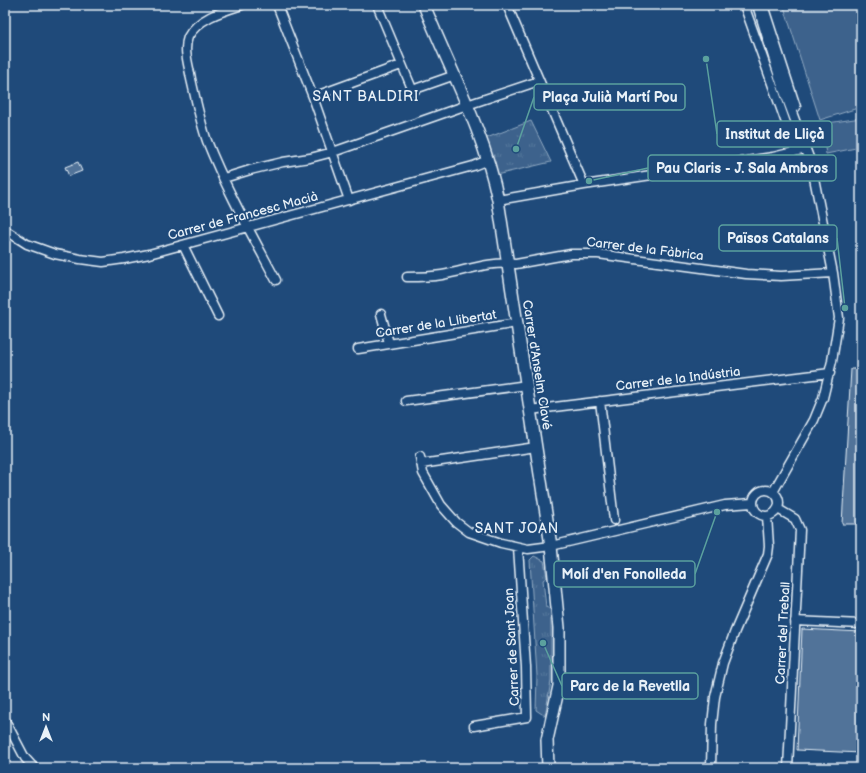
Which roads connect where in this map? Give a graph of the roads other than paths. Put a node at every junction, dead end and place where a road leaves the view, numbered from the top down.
1 (242, 5) edge
2 (277, 5) edge
3 (377, 5) edge
4 (424, 5) edge
5 (507, 5) edge
6 (744, 5) edge
7 (756, 5) edge
8 (763, 5) edge
9 (401, 65) junction
10 (455, 75) junction
11 (539, 81) junction
12 (313, 97) junction
13 (467, 105) junction
14 (806, 148) junction
15 (796, 151) junction
16 (333, 152) junction
17 (488, 160) junction
18 (224, 178) junction
19 (584, 185) junction
20 (349, 200) junction
21 (498, 200) junction
22 (248, 226) junction
23 (5, 230) edge
24 (183, 245) junction
25 (508, 263) junction
26 (833, 273) junction
27 (407, 277) dead end
28 (276, 280) dead end
29 (381, 314) dead end
30 (218, 316) dead end
31 (517, 323) junction
32 (389, 343) junction
33 (358, 349) dead end
34 (830, 373) junction
35 (527, 385) junction
36 (406, 401) dead end
37 (600, 401) junction
38 (530, 410) junction
39 (536, 447) junction
40 (773, 492) junction
41 (752, 503) junction
42 (778, 509) junction
43 (766, 516) junction
44 (614, 520) dead end
45 (551, 546) junction
46 (518, 547) junction
47 (795, 621) junction
48 (861, 624) edge
49 (5, 720) edge
50 (474, 726) dead end
51 (34, 768) edge
52 (548, 768) edge
53 (711, 768) edge
54 (788, 768) edge

1 - 18 street
2 - 12 street
3 - 9 street
4 - 10 street, Carrer d'Anselm Clavé
5 - 11 street
6 - 15 street
7 - 14 street
8 - 14 street
9 - 10 street
9 - 12 street
10 - 13 street, Carrer d'Anselm Clavé
11 - 13 street
11 - 19 street
12 - 16 street
13 - 16 street
13 - 17 street, Carrer d'Anselm Clavé
14 - 15 street
14 - 26 street
15 - 19 street
16 - 18 street
16 - 20 street
17 - 20 street, Carrer de Francesc Macià
17 - 21 street, Carrer d'Anselm Clavé
18 - 22 street
19 - 21 street
20 - 22 street, Carrer de Francesc Macià
21 - 25 street, Carrer d'Anselm Clavé
22 - 24 street, Carrer de Francesc Macià
22 - 28 street
23 - 24 street, Carrer de Francesc Macià
24 - 30 street
25 - 26 street, Carrer de la Fàbrica
25 - 27 street, Carrer de la Fàbrica
25 - 31 street, Carrer d'Anselm Clavé
26 - 34 street
29 - 32 street
31 - 32 street, Carrer de la Llibertat
31 - 35 street, Carrer d'Anselm Clavé
32 - 33 street, Carrer de la Llibertat
34 - 37 street, Carrer de la Indústria
34 - 40 street
35 - 36 street
35 - 38 street, Carrer d'Anselm Clavé
37 - 38 street, Carrer de la Indústria
37 - 44 street
38 - 39 street, Carrer d'Anselm Clavé
39 - 45 street, Carrer d'Anselm Clavé
39 - 46 street
40 - 41 street
40 - 42 street
41 - 43 street
41 - 45 street
42 - 43 street
42 - 47 street, Carrer del Treball
43 - 53 street
45 - 46 street
45 - 52 street, Carrer d'Anselm Clavé
46 - 50 street, Carrer de Sant Joan
47 - 48 street
47 - 54 street, Carrer del Treball
49 - 51 street

